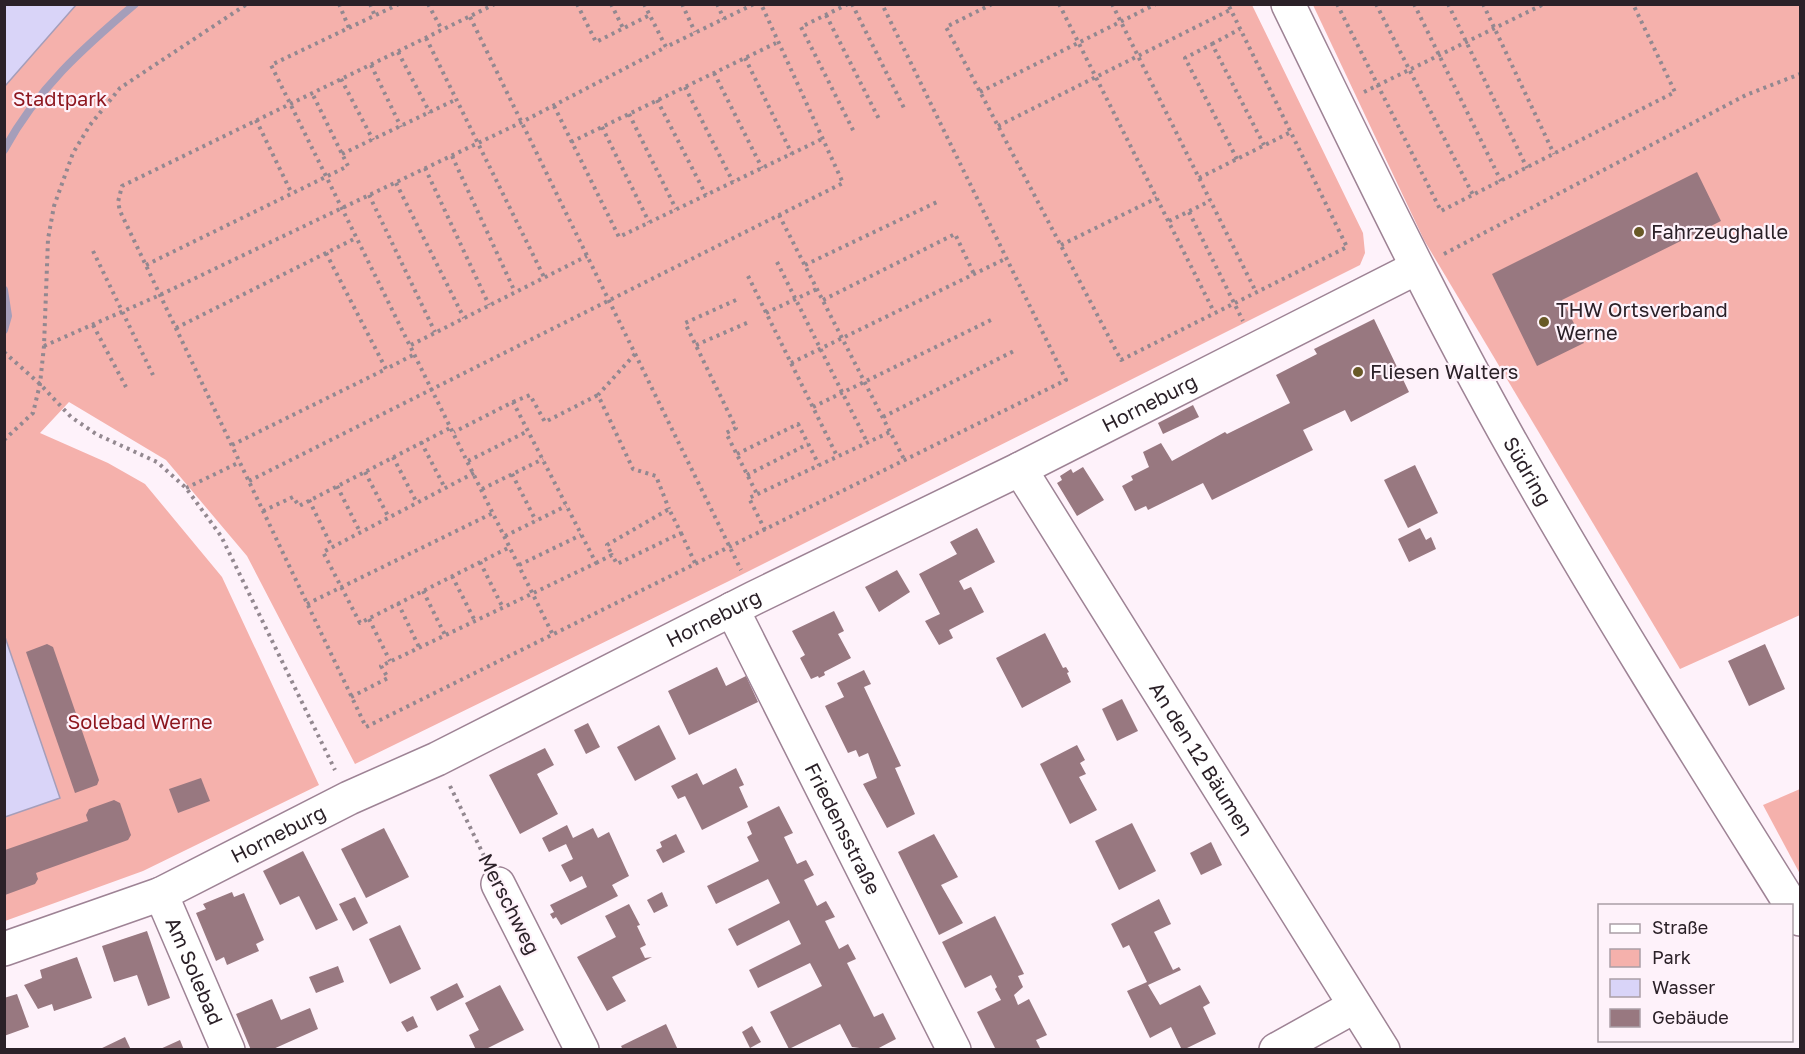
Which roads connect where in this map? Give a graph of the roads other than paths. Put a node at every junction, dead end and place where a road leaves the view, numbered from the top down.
1 (1288, 4) edge
2 (1416, 268) junction
3 (1020, 469) junction
4 (743, 603) junction
5 (498, 884) road end
6 (161, 894) junction
7 (1791, 904) edge
8 (4, 949) edge
9 (1355, 1006) junction
10 (228, 1050) edge
11 (582, 1050) edge
12 (954, 1050) edge
13 (1276, 1050) edge
14 (1383, 1050) edge

1 - 2 street, Südring
2 - 3 street, Horneburg
2 - 7 street, Südring
3 - 4 street, Horneburg
3 - 9 street, An den 12 Bäumen
4 - 6 street, Horneburg
4 - 12 street, Friedensstraße
5 - 11 street, Merschweg
6 - 8 street, Horneburg
6 - 10 street, Am Solebad
9 - 13 street
9 - 14 street, An den 12 Bäumen

